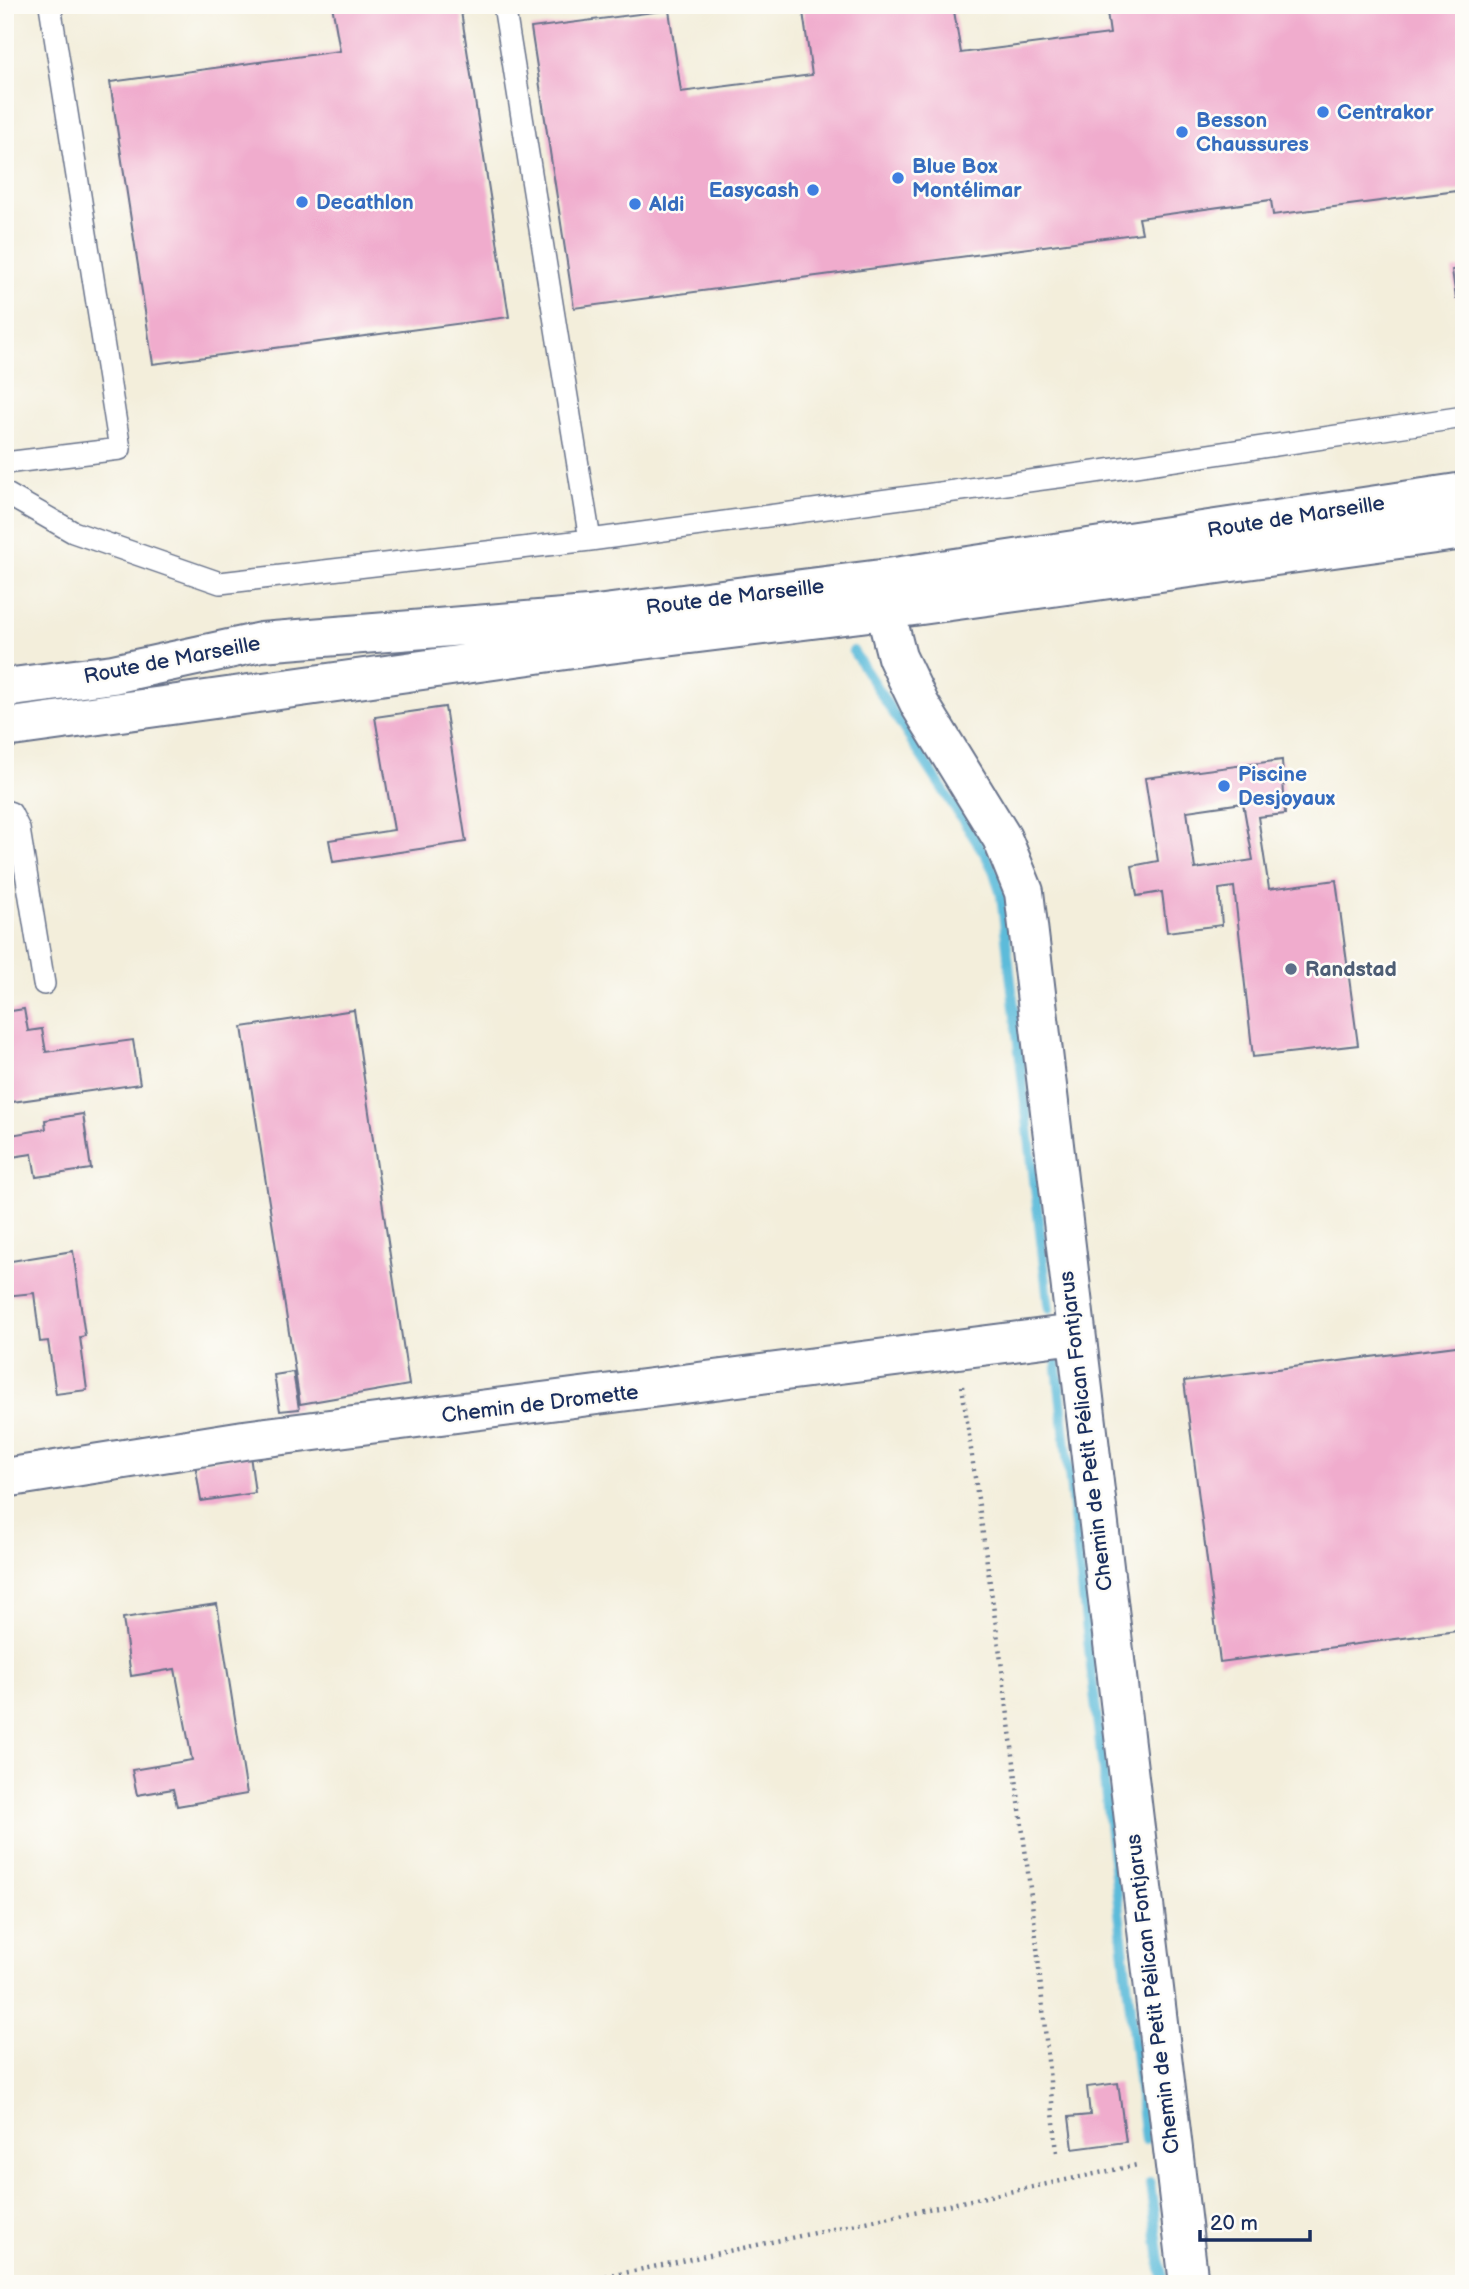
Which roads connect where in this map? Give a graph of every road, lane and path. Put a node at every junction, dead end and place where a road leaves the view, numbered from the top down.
1 (50, 5) edge
2 (504, 5) edge
3 (1464, 417) edge
4 (5, 463) edge
5 (1464, 492) edge
6 (5, 493) edge
7 (1464, 530) edge
8 (590, 540) junction
9 (885, 610) junction
10 (5, 688) edge
11 (5, 728) edge
12 (5, 811) edge
13 (44, 984) dead end
14 (1075, 1334) junction
15 (957, 1350) junction
16 (5, 1478) edge
17 (1057, 2153) dead end
18 (1173, 2158) junction
19 (572, 2284) edge
20 (1189, 2284) edge

1 - 4 lane
2 - 8 lane
3 - 8 lane
5 - 10 main road, Route de Marseille
6 - 8 lane
7 - 9 main road, Route de Marseille
9 - 11 main road, Route de Marseille
9 - 14 main road, Chemin de Petit Pélican Fontjarus
12 - 13 lane
14 - 15 main road, Chemin de Dromette
14 - 18 main road, Chemin de Petit Pélican Fontjarus
15 - 16 main road, Chemin de Dromette
15 - 17 path
18 - 19 path
18 - 20 main road, Chemin de Petit Pélican Fontjarus

